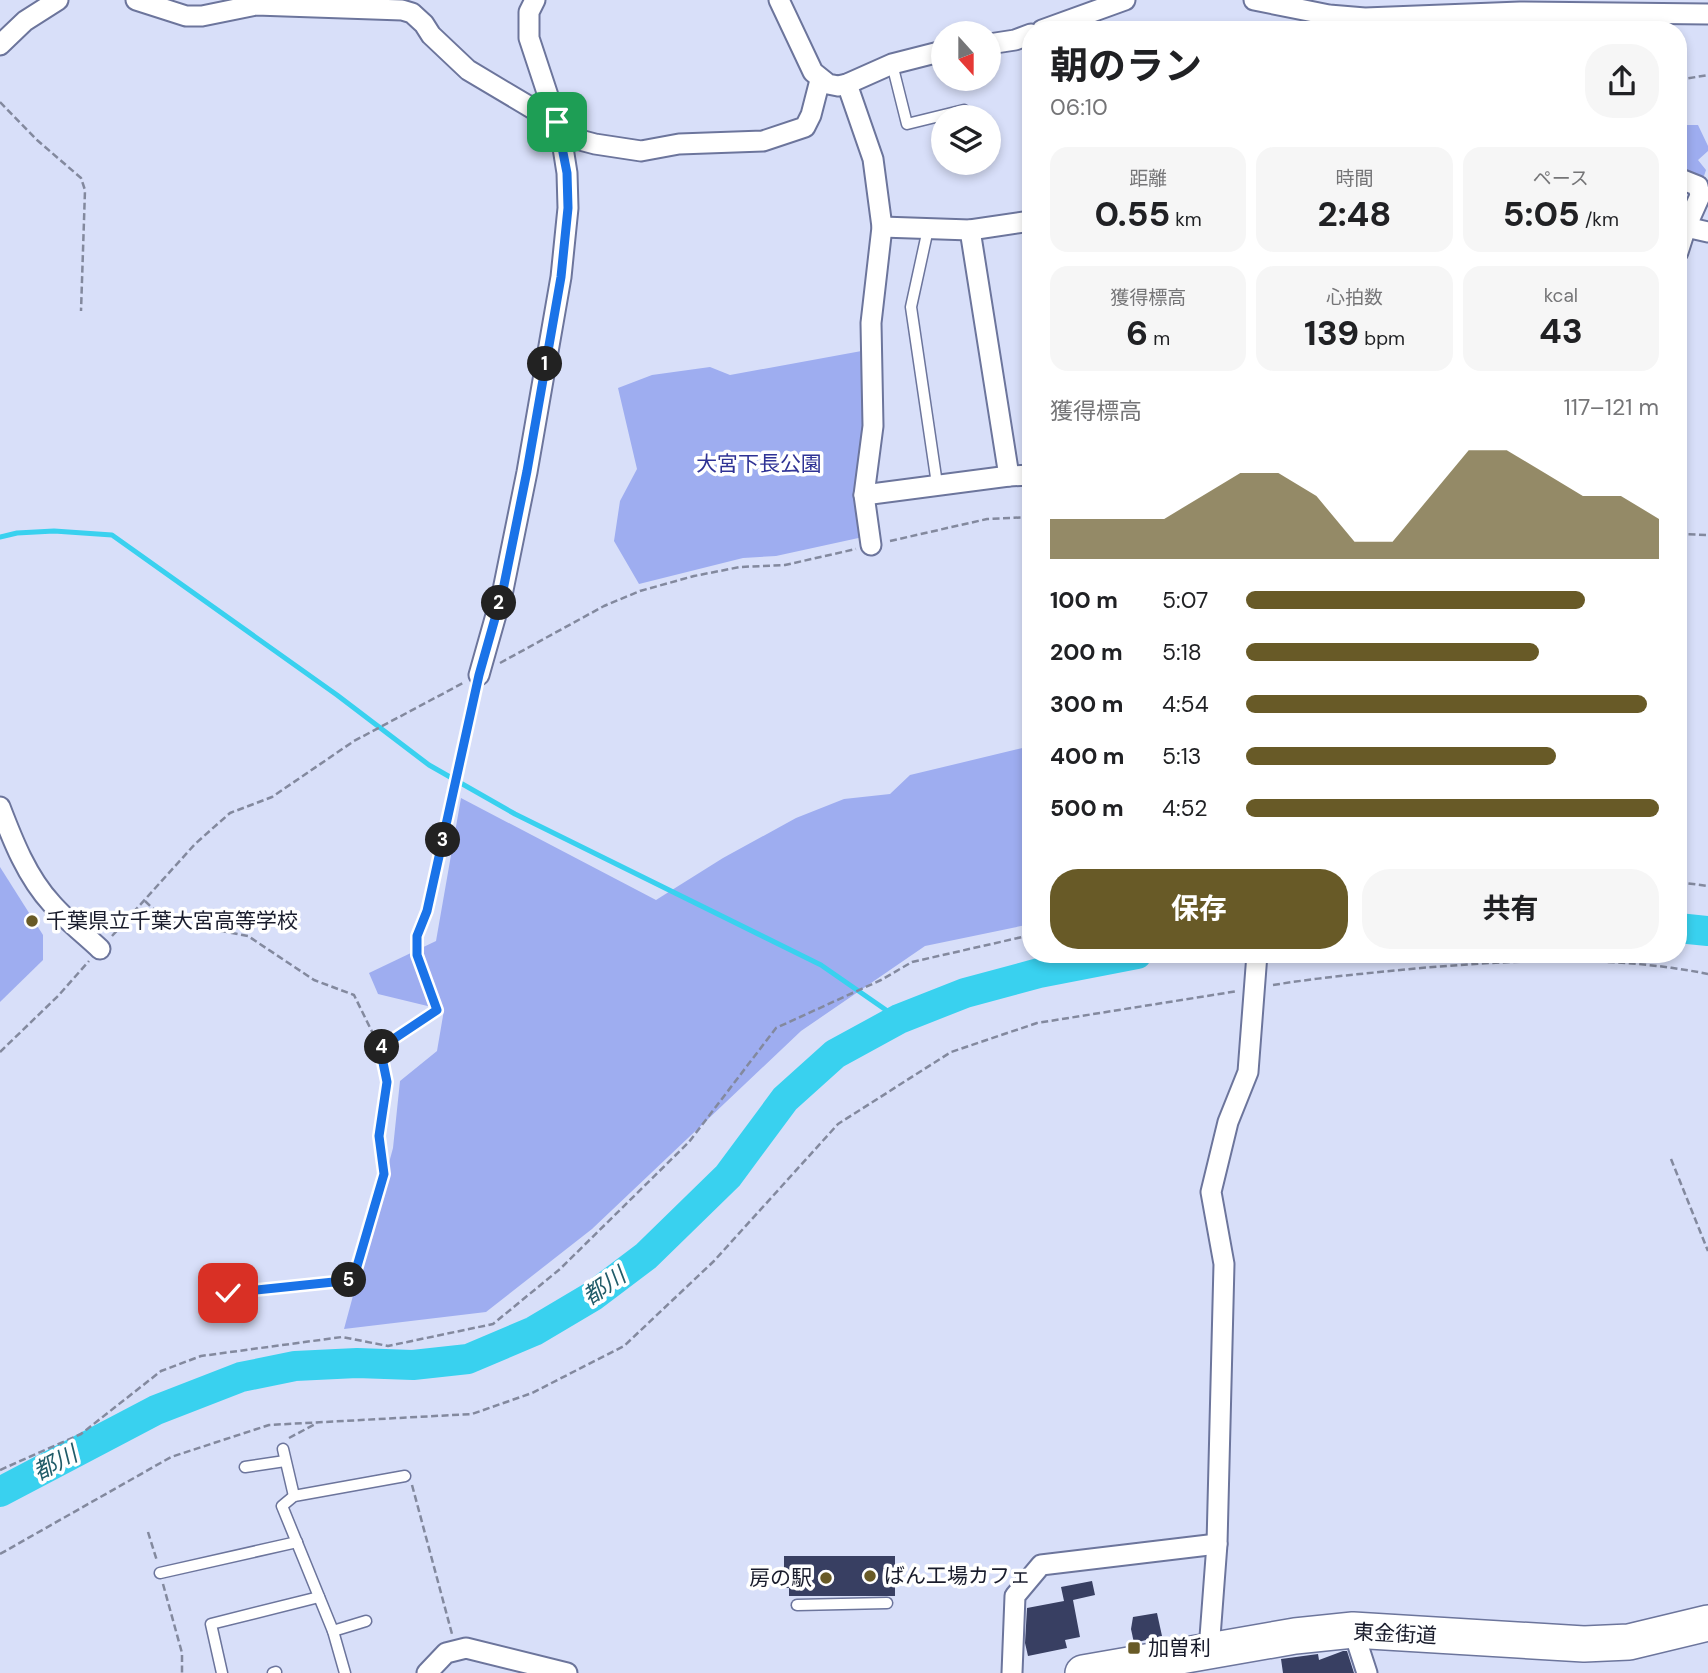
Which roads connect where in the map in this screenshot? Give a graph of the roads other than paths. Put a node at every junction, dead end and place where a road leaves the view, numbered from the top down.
1 (58, 0) edge
2 (136, 0) edge
3 (535, 0) edge
4 (779, 0) edge
5 (1125, 0) edge
6 (1255, 0) edge
7 (256, 2) edge
8 (1455, 12) edge
9 (1708, 14) edge
10 (1067, 21) edge
11 (1022, 39) edge
12 (1001, 42) edge
13 (0, 45) edge
14 (931, 54) edge
15 (892, 64) junction
16 (820, 80) junction
17 (847, 84) junction
18 (931, 118) edge
19 (559, 129) junction
20 (1687, 182) edge
21 (1022, 222) edge
22 (1687, 225) edge
23 (882, 227) junction
24 (1687, 227) edge
25 (928, 229) junction
26 (970, 230) junction
27 (1708, 232) edge
28 (1009, 475) junction
29 (1022, 475) edge
30 (937, 484) junction
31 (864, 495) junction
32 (871, 545) road end
33 (479, 675) road end
34 (0, 807) edge
35 (100, 949) road end
36 (1256, 963) edge
37 (283, 1449) road end
38 (285, 1461) junction
39 (245, 1467) dead end
40 (405, 1476) road end
41 (293, 1496) junction
42 (297, 1542) junction
43 (1217, 1544) junction
44 (160, 1573) road end
45 (319, 1597) junction
46 (887, 1603) dead end
47 (797, 1605) dead end
48 (366, 1621) dead end
49 (1708, 1623) edge
50 (1353, 1630) junction
51 (333, 1631) junction
52 (1209, 1650) junction
53 (222, 1673) edge
54 (345, 1673) edge
55 (427, 1673) edge
56 (568, 1673) edge
57 (1012, 1673) edge
58 (1083, 1673) edge
59 (1367, 1673) edge

1 - 13 street
2 - 7 street
3 - 19 street
4 - 16 street
5 - 10 street
6 - 8 street
7 - 19 street
8 - 9 street
11 - 12 street
14 - 15 street
15 - 17 street
15 - 18 lane
16 - 17 street
16 - 19 street
17 - 23 street
19 - 33 street
20 - 22 street
21 - 26 street
23 - 25 street
23 - 31 street
24 - 27 street
25 - 26 street
25 - 30 lane
26 - 28 street
28 - 29 street
28 - 30 street
30 - 31 street
31 - 32 street
34 - 35 street
36 - 43 street
37 - 38 lane
38 - 39 lane
38 - 41 lane
40 - 41 lane
41 - 42 lane
42 - 44 lane
42 - 45 lane
43 - 52 street
43 - 57 street
45 - 51 lane
45 - 53 lane
46 - 47 lane
48 - 51 lane
49 - 50 highway, 東金街道
50 - 52 highway, 東金街道
50 - 59 street
51 - 54 lane
52 - 58 highway, 東金街道
55 - 56 street

